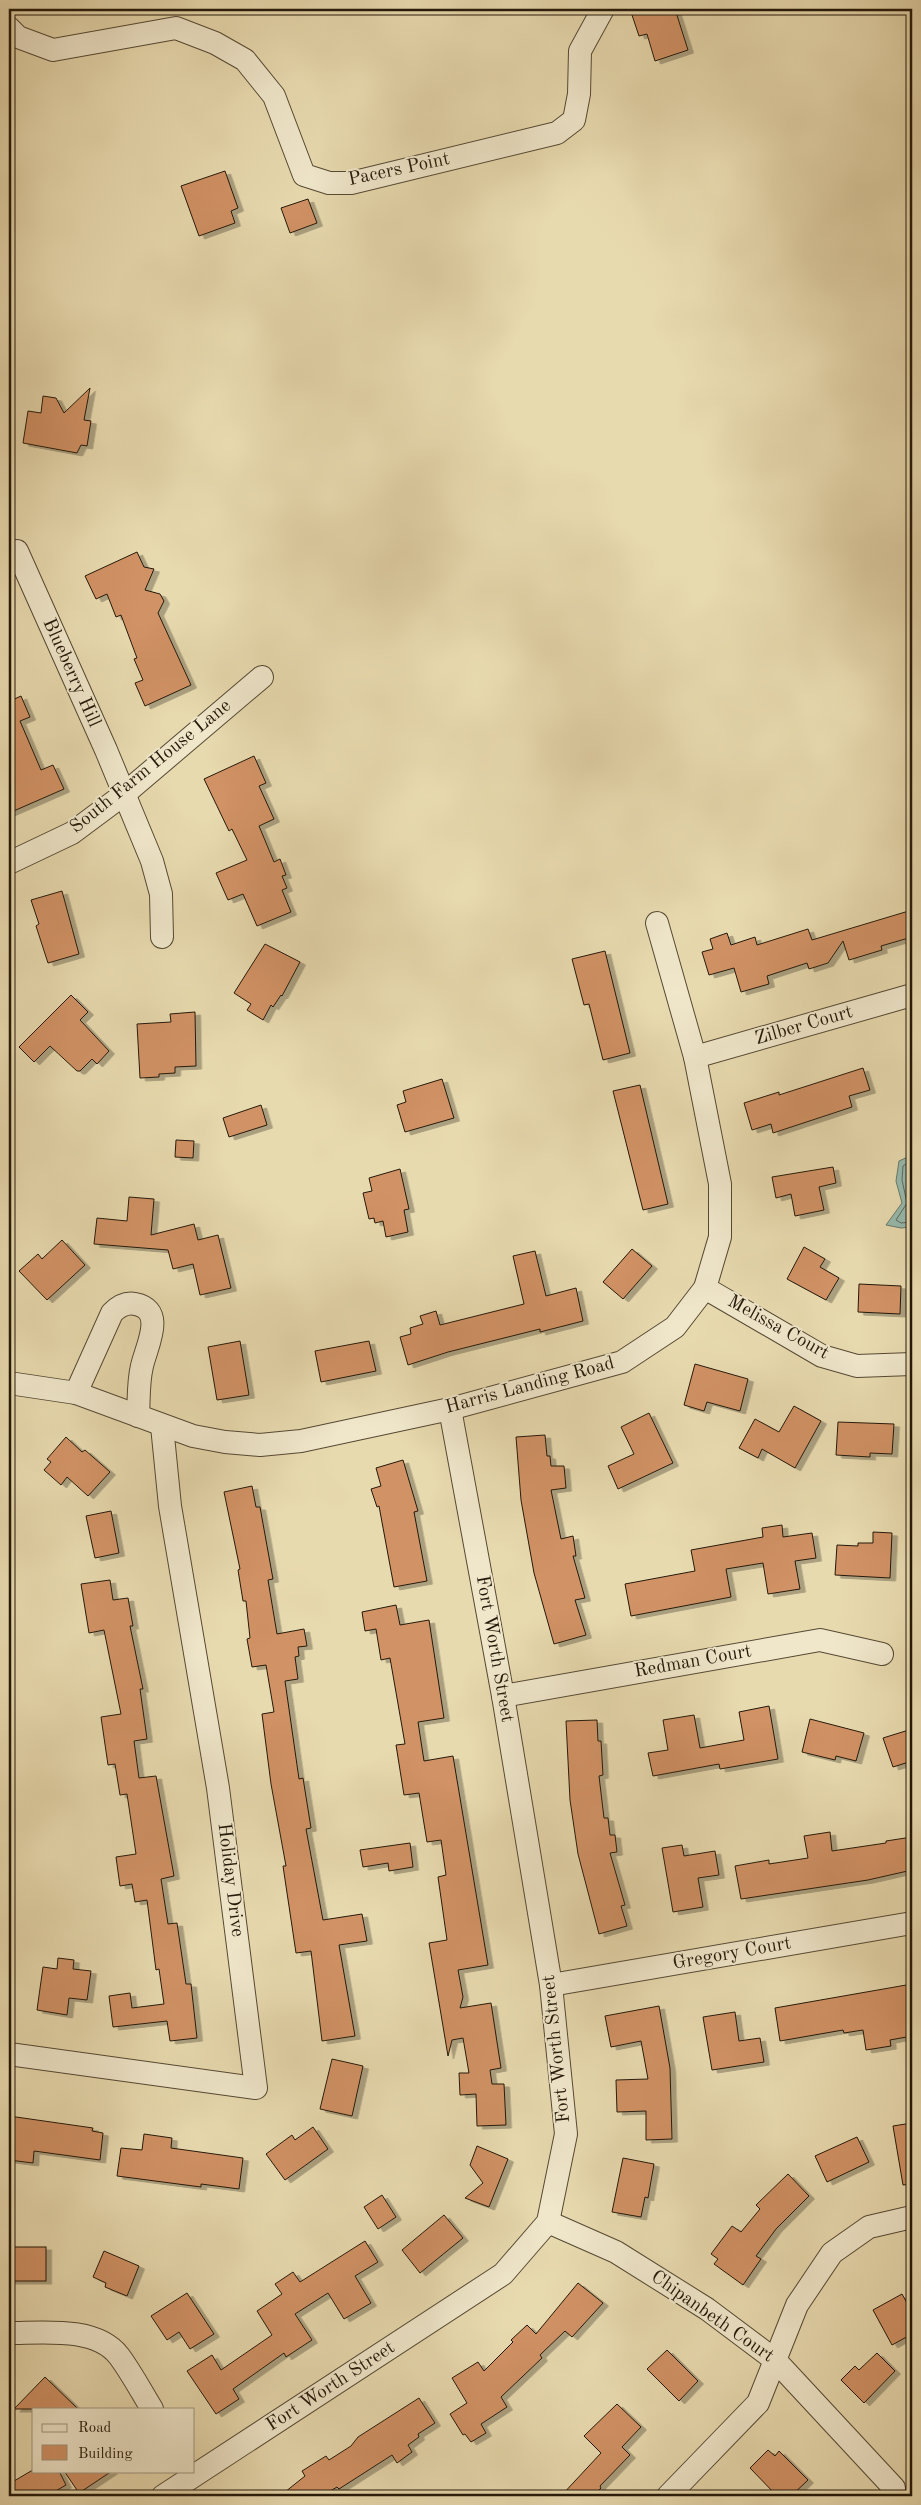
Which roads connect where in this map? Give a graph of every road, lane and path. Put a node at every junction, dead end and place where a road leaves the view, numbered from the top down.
1 (603, 9) edge
2 (9, 28) edge
3 (17, 551) dead end
4 (262, 677) dead end
5 (123, 795) junction
6 (9, 863) edge
7 (657, 922) dead end
8 (162, 937) dead end
9 (912, 995) edge
10 (695, 1057) junction
11 (705, 1288) junction
12 (912, 1364) edge
13 (9, 1383) edge
14 (76, 1392) junction
15 (450, 1409) junction
16 (138, 1416) junction
17 (162, 1426) junction
18 (882, 1654) dead end
19 (502, 1696) junction
20 (912, 1923) edge
21 (551, 1985) junction
22 (9, 2054) edge
23 (912, 2217) edge
24 (548, 2222) junction
25 (9, 2333) edge
26 (775, 2360) junction
27 (151, 2408) edge
28 (195, 2482) edge
29 (894, 2488) dead end
30 (163, 2496) edge
31 (668, 2496) edge

1 - 2 street, Pacers Point
3 - 5 street, Blueberry Hill
4 - 5 street, South Farm House Lane
5 - 6 street, South Farm House Lane
5 - 8 street, Blueberry Hill
7 - 10 street, Harris Landing Road
9 - 10 street, Zilber Court
10 - 11 street, Harris Landing Road
11 - 12 street, Melissa Court
11 - 15 street, Harris Landing Road
13 - 14 street, Harris Landing Road
14 - 16 street, Harris Landing Road
14 - 16 street
15 - 17 street, Harris Landing Road
15 - 19 street, Fort Worth Street
16 - 17 street, Harris Landing Road
17 - 22 street, Holiday Drive
18 - 19 street, Redman Court
19 - 21 street, Fort Worth Street
20 - 21 street, Gregory Court
21 - 24 street, Fort Worth Street
23 - 26 street
24 - 26 street, Chipanbeth Court
24 - 28 street, Fort Worth Street
25 - 27 street
26 - 29 street, Chipanbeth Court
26 - 31 street
28 - 30 street, Fort Worth Street

